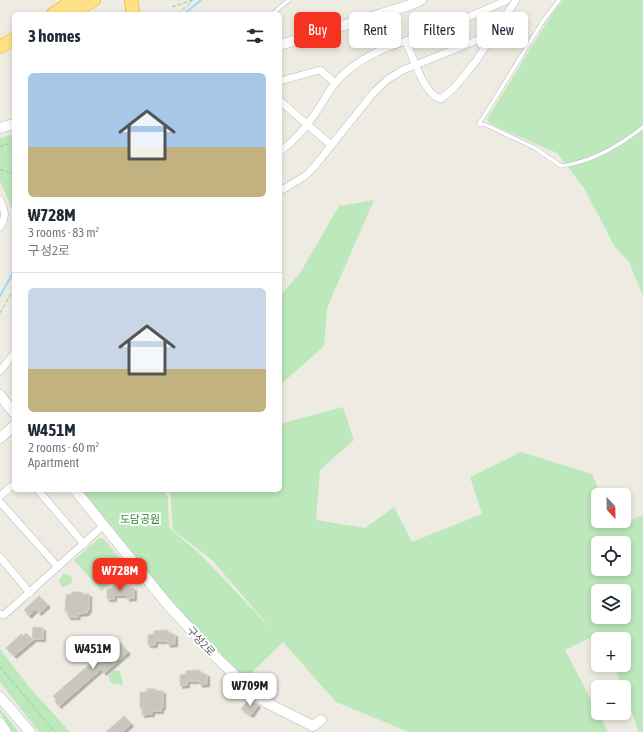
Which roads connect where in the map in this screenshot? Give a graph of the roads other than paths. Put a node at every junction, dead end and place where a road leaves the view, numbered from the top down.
1 (75, 0) edge
2 (94, 0) edge
3 (131, 0) edge
4 (140, 0) edge
5 (289, 0) edge
6 (507, 0) edge
7 (516, 0) edge
8 (558, 0) edge
9 (417, 1) edge
10 (56, 12) edge
11 (73, 12) edge
12 (134, 12) edge
13 (141, 12) edge
14 (274, 12) edge
15 (508, 12) edge
16 (12, 40) edge
17 (406, 41) junction
18 (477, 41) edge
19 (282, 44) edge
20 (12, 46) edge
21 (0, 48) edge
22 (485, 48) edge
23 (0, 53) edge
24 (416, 66) junction
25 (282, 80) edge
26 (335, 83) junction
27 (282, 103) edge
28 (307, 124) junction
29 (12, 125) edge
30 (643, 127) edge
31 (0, 128) edge
32 (331, 145) junction
33 (282, 150) edge
34 (282, 189) edge
35 (0, 200) edge
36 (0, 227) edge
37 (12, 356) edge
38 (0, 371) edge
39 (0, 395) edge
40 (12, 410) edge
41 (12, 428) edge
42 (0, 438) edge
43 (12, 486) edge
44 (40, 492) edge
45 (77, 492) edge
46 (0, 496) edge
47 (0, 502) edge
48 (103, 526) junction
49 (84, 544) junction
50 (0, 557) edge
51 (58, 567) junction
52 (30, 593) junction
53 (2, 614) edge
54 (0, 693) edge
55 (0, 697) edge
56 (14, 713) junction
57 (320, 720) dead end
58 (0, 723) edge
59 (0, 729) edge
60 (2, 732) edge
61 (6, 732) edge
62 (30, 732) edge

1 - 10 highway
2 - 11 highway
3 - 12 highway
4 - 13 highway
5 - 14 lane
6 - 17 street
7 - 15 street
8 - 30 lane
9 - 19 street
16 - 21 highway
17 - 24 street
17 - 26 street
18 - 24 street
20 - 23 highway
22 - 24 street
24 - 32 street
25 - 26 street
26 - 28 street
27 - 28 street
28 - 32 street
28 - 33 street
29 - 31 street
32 - 34 street
35 - 36 street
37 - 38 street
39 - 40 street
41 - 42 street
43 - 46 street
44 - 49 street
45 - 48 street, 구성2로
47 - 51 street
48 - 49 street
48 - 57 street, 구성2로
49 - 51 street
50 - 52 street
51 - 52 street
52 - 53 street
54 - 56 street
55 - 56 street
56 - 62 street
58 - 61 street
59 - 60 street

